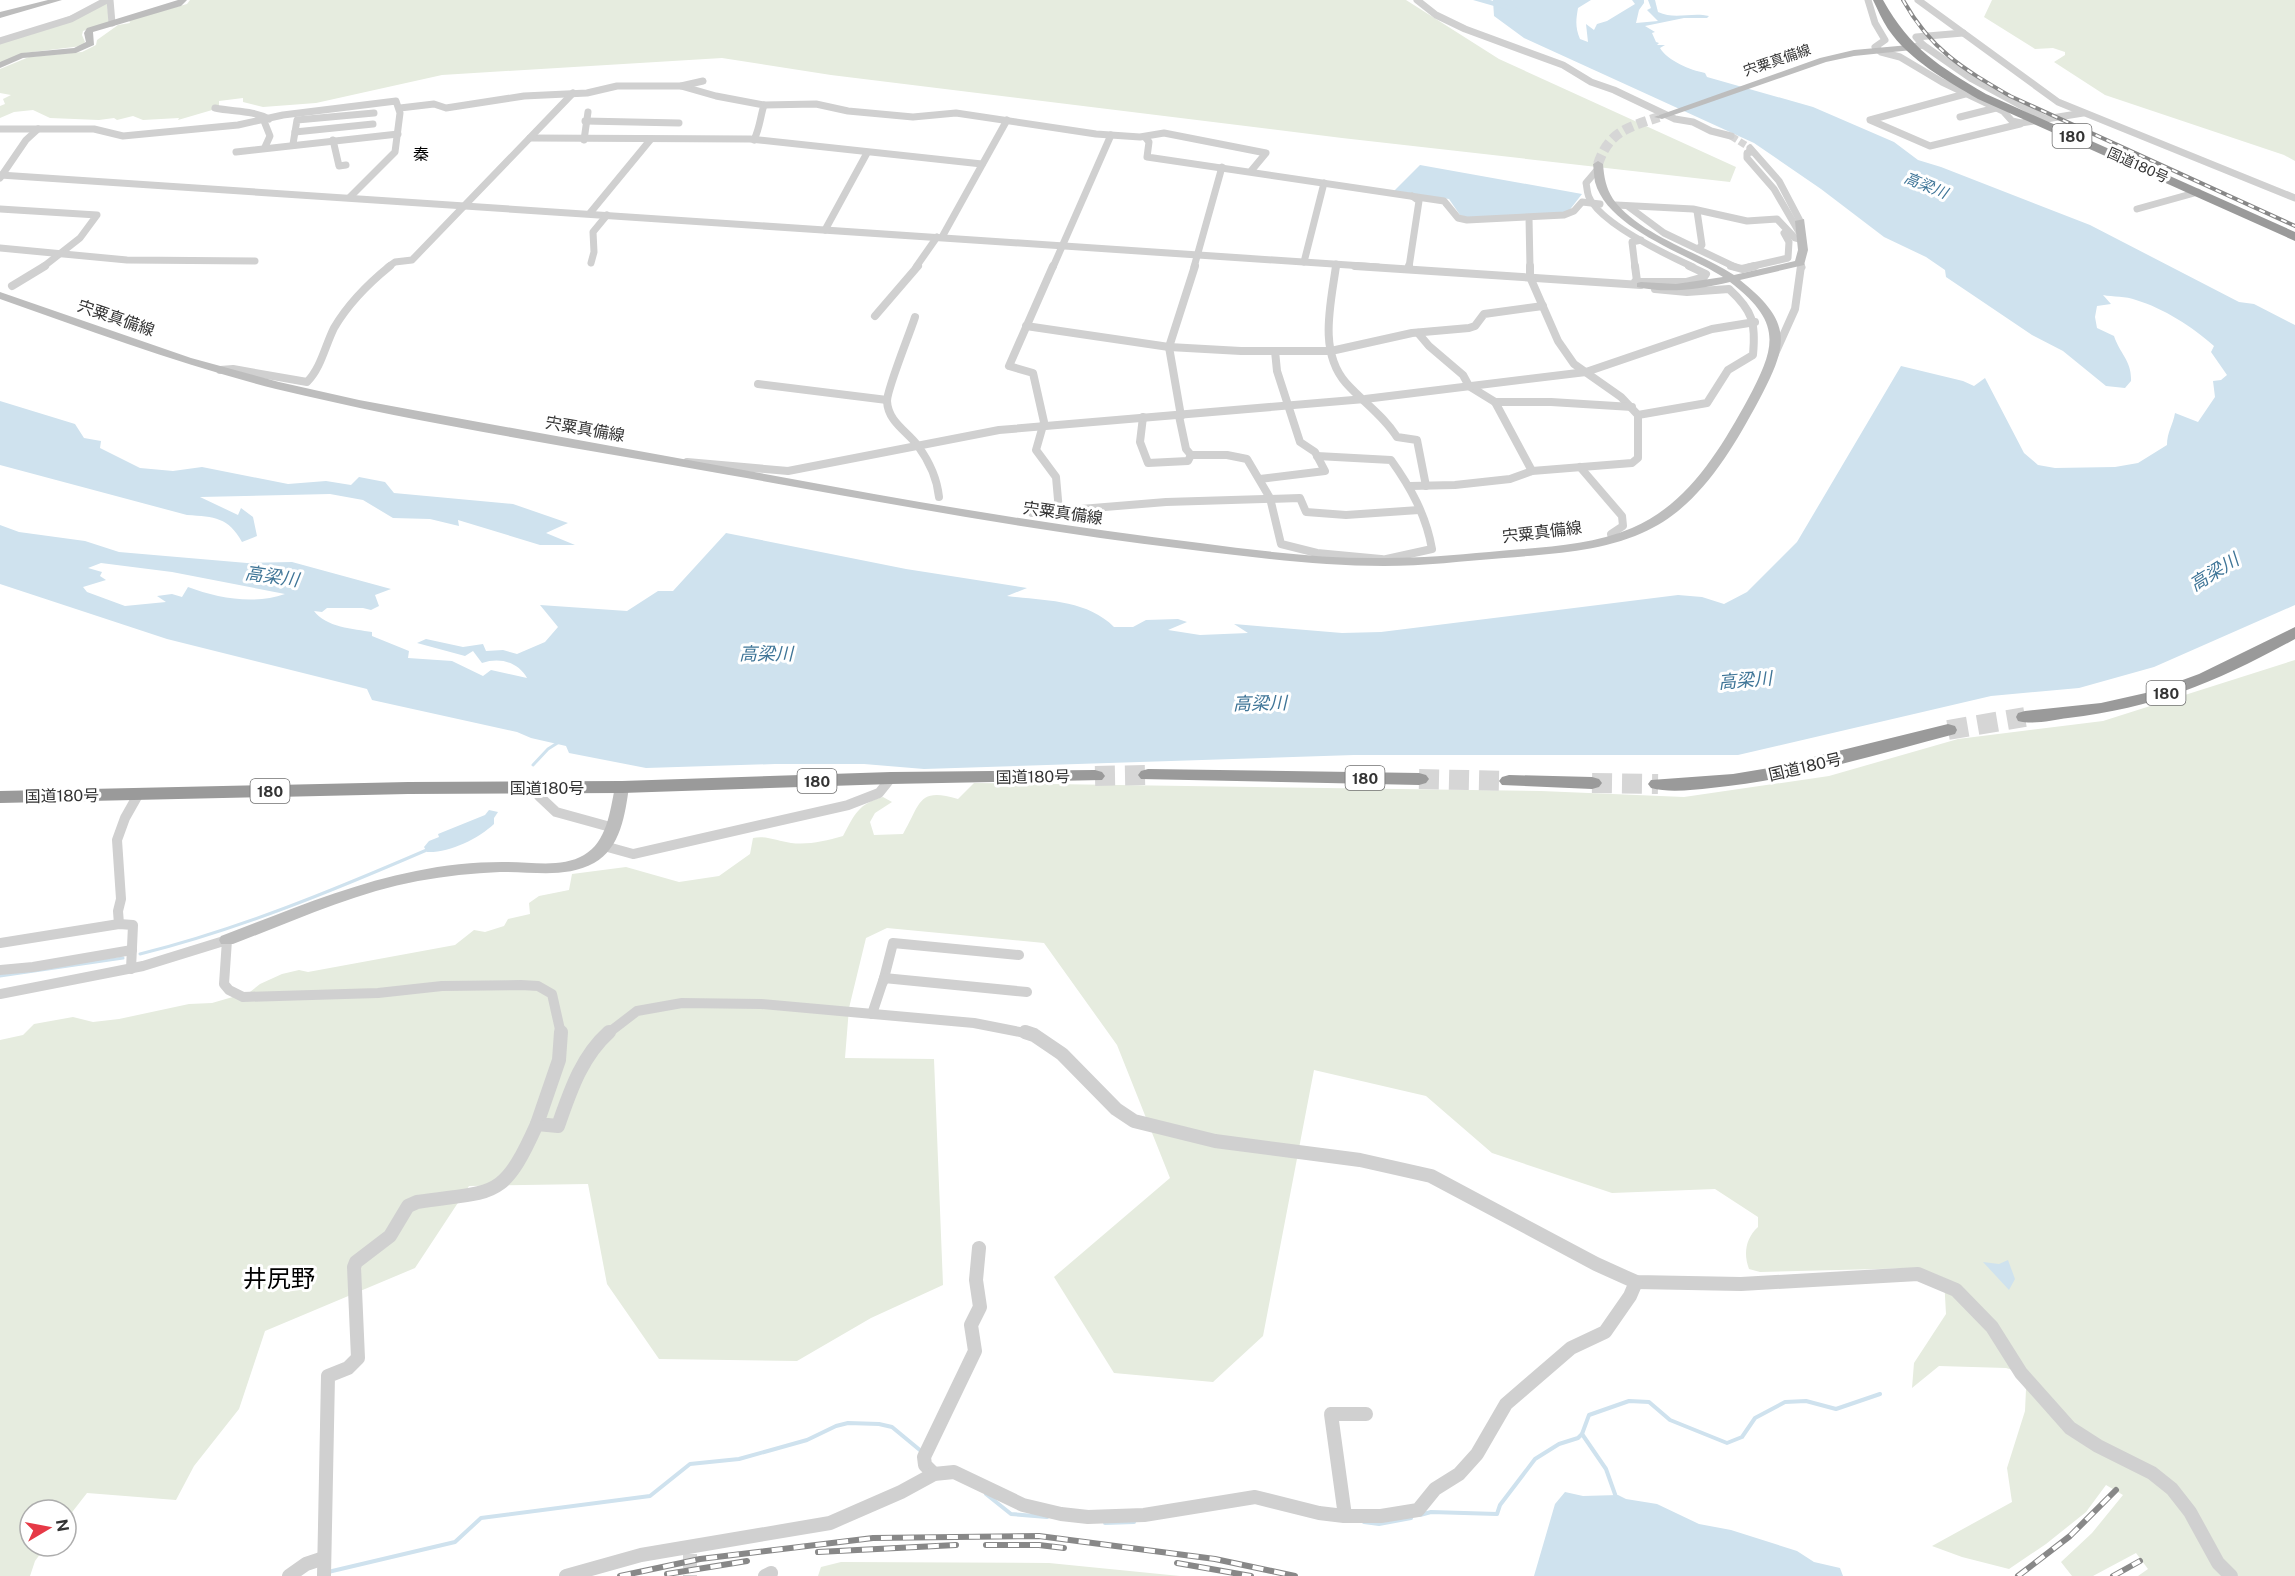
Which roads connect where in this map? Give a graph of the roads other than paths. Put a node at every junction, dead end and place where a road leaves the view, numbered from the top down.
1 (58, 0) edge
2 (108, 0) edge
3 (183, 0) edge
4 (1417, 0) edge
5 (1868, 0) edge
6 (1878, 0) edge
7 (1918, 0) edge
8 (0, 15) edge
9 (112, 22) junction
10 (1963, 33) junction
11 (0, 41) edge
12 (1923, 45) junction
13 (1909, 48) junction
14 (0, 65) edge
15 (1951, 65) junction
16 (1939, 67) dead end
17 (703, 81) dead end
18 (681, 86) junction
19 (573, 93) junction
20 (1965, 94) junction
21 (764, 105) junction
22 (215, 108) dead end
23 (400, 108) junction
24 (1996, 108) junction
25 (588, 112) dead end
26 (2083, 113) junction
27 (1659, 117) tunnel mouth
28 (1960, 117) dead end
29 (267, 120) junction
30 (1007, 120) junction
31 (2041, 120) junction
32 (585, 121) junction
33 (679, 123) dead end
34 (2021, 123) junction
35 (373, 124) junction
36 (0, 129) edge
37 (38, 129) junction
38 (296, 132) junction
39 (398, 134) junction
40 (1111, 135) junction
41 (373, 136) junction
42 (1731, 136) tunnel mouth
43 (1144, 137) junction
44 (530, 138) junction
45 (651, 139) junction
46 (333, 140) junction
47 (584, 140) junction
48 (754, 140) junction
49 (293, 144) junction
50 (265, 147) junction
51 (236, 153) dead end
52 (867, 153) junction
53 (982, 164) junction
54 (346, 165) dead end
55 (1222, 167) junction
56 (1597, 167) joint
57 (1251, 171) junction
58 (1, 176) edge
59 (1324, 183) junction
60 (2198, 192) junction
61 (1411, 196) junction
62 (350, 197) junction
63 (2295, 198) edge
64 (1596, 204) junction
65 (464, 205) junction
66 (1616, 205) dead end
67 (1629, 207) junction
68 (0, 209) edge
69 (2137, 209) dead end
70 (1697, 211) junction
71 (590, 213) junction
72 (607, 215) junction
73 (1529, 218) junction
74 (1800, 221) joint
75 (825, 230) junction
76 (1784, 233) dead end
77 (940, 237) junction
78 (1802, 237) junction
79 (2295, 237) edge
80 (1641, 240) junction
81 (1064, 246) junction
82 (0, 248) edge
83 (1698, 249) junction
84 (1198, 255) junction
85 (62, 256) junction
86 (255, 261) dead end
87 (1304, 262) junction
88 (591, 263) dead end
89 (1800, 263) junction
90 (1336, 264) junction
91 (1409, 269) junction
92 (1530, 278) junction
93 (1732, 278) junction
94 (1636, 283) junction
95 (12, 286) dead end
96 (0, 295) edge
97 (1543, 306) junction
98 (876, 316) dead end
99 (915, 317) dead end
100 (1755, 322) junction
101 (1026, 327) junction
102 (1418, 333) junction
103 (1169, 347) junction
104 (1275, 351) junction
105 (1331, 351) junction
106 (1772, 359) junction
107 (220, 370) junction
108 (1587, 372) junction
109 (758, 384) dead end
110 (1469, 386) junction
111 (1365, 399) junction
112 (887, 400) junction
113 (1495, 402) junction
114 (1290, 406) junction
115 (1635, 411) junction
116 (1180, 416) junction
117 (1143, 417) junction
118 (1043, 425) junction
119 (917, 444) junction
120 (1191, 456) junction
121 (1317, 456) junction
122 (674, 462) junction
123 (1580, 467) junction
124 (1532, 471) junction
125 (1260, 479) junction
126 (1410, 486) junction
127 (1426, 486) junction
128 (939, 497) dead end
129 (1270, 498) junction
130 (1419, 510) junction
131 (1059, 511) junction
132 (1032, 513) dead end
133 (1612, 538) junction
134 (1382, 561) junction
135 (2295, 632) edge
136 (2025, 717) tunnel mouth
137 (1948, 730) tunnel mouth
138 (1154, 775) tunnel mouth
139 (1095, 776) tunnel mouth
140 (891, 778) junction
141 (1419, 779) tunnel mouth
142 (1509, 781) tunnel mouth
143 (1592, 783) tunnel mouth
144 (1658, 784) tunnel mouth
145 (622, 787) junction
146 (540, 788) junction
147 (138, 795) junction
148 (0, 797) edge
149 (614, 828) junction
150 (604, 846) junction
151 (119, 924) junction
152 (227, 940) junction
153 (0, 943) edge
154 (132, 950) junction
155 (1019, 955) dead end
156 (131, 969) junction
157 (0, 970) edge
158 (883, 982) junction
159 (1027, 992) dead end
160 (0, 994) edge
161 (872, 1014) junction
162 (537, 1124) junction
163 (979, 1248) dead end
164 (1636, 1282) junction
165 (1366, 1414) dead end
166 (941, 1472) junction
167 (1345, 1516) junction
168 (324, 1568) edge
169 (289, 1576) edge
170 (566, 1576) edge
171 (2231, 1576) edge

1 - 8 main road
2 - 9 street
2 - 11 street
3 - 9 main road
4 - 42 street
5 - 20 street
6 - 13 highway, 国道180号 / 180
7 - 10 street
9 - 14 main road
10 - 12 street
10 - 26 street
12 - 13 street
12 - 15 street
13 - 27 main road, 宍粟真備線
13 - 31 highway, 国道180号 / 180
15 - 16 street
15 - 31 street
17 - 18 street
18 - 19 street
18 - 21 street
19 - 23 street
19 - 44 street
20 - 24 street
20 - 34 street
21 - 30 street
21 - 48 street
22 - 29 street
23 - 29 street
23 - 39 street
24 - 28 street
24 - 34 street
25 - 32 street
26 - 31 street
26 - 63 street
29 - 37 street
29 - 50 street
30 - 40 street
30 - 53 street
31 - 34 street
31 - 60 highway, 国道180号 / 180
32 - 33 street
32 - 47 street
35 - 38 street
35 - 38 street
35 - 41 street
36 - 37 street
37 - 58 street
38 - 49 street
39 - 41 street
39 - 62 street
40 - 43 street
40 - 81 street
41 - 46 street
43 - 55 street
43 - 57 street
44 - 47 street
44 - 65 street
45 - 47 street
45 - 48 street
45 - 71 street
46 - 49 street
46 - 54 street
48 - 52 street
49 - 50 street
50 - 51 street
52 - 53 street
52 - 75 street
53 - 77 street
55 - 57 street
55 - 84 street
56 - 64 street
56 - 93 main road, 宍粟真備線
57 - 59 street
58 - 62 street
59 - 61 street
59 - 87 street
60 - 69 street
60 - 79 highway, 国道180号 / 180
61 - 73 street
61 - 91 street
62 - 65 street
64 - 73 street
64 - 80 street
65 - 71 street
65 - 107 street
66 - 67 street
67 - 70 street
67 - 83 street
68 - 85 street
70 - 78 street
70 - 83 street
71 - 72 street
72 - 75 street
72 - 88 street
73 - 92 street
74 - 78 main road
74 - 78 street
75 - 77 street
76 - 83 street
77 - 81 street
77 - 98 street
78 - 89 main road
80 - 94 street
80 - 94 street
81 - 84 street
81 - 101 street
82 - 85 street
84 - 87 street
84 - 103 street
85 - 86 street
85 - 95 street
87 - 90 street
89 - 93 main road
89 - 106 street
90 - 91 street
90 - 105 street
91 - 92 street
92 - 94 street
92 - 97 street
93 - 94 main road
93 - 106 main road, 宍粟真備線
94 - 100 street
96 - 107 main road, 宍粟真備線
97 - 102 street
97 - 108 street
99 - 112 street
100 - 108 street
100 - 115 street
101 - 103 street
101 - 118 street
102 - 105 street
102 - 110 street
103 - 104 street
103 - 116 street
104 - 105 street
104 - 114 street
105 - 111 street
106 - 133 main road, 宍粟真備線
107 - 122 main road, 宍粟真備線
108 - 110 street
108 - 115 street
109 - 112 street
110 - 111 street
110 - 113 street
111 - 114 street
111 - 127 street
112 - 119 street
113 - 115 street
113 - 124 street
114 - 116 street
114 - 121 street
115 - 123 street
116 - 117 street
116 - 120 street
117 - 118 street
117 - 120 street
118 - 119 street
118 - 131 street
119 - 122 street
119 - 128 street
120 - 125 street
121 - 125 street
121 - 126 street
122 - 134 main road, 宍粟真備線
123 - 124 street
123 - 133 street
124 - 127 street
125 - 129 street
126 - 127 street
126 - 130 street
129 - 130 street
129 - 131 street
129 - 134 street
130 - 134 street
131 - 132 street
133 - 134 main road, 宍粟真備線
135 - 136 highway, 180
137 - 144 highway, 国道180号
138 - 141 highway, 180
139 - 140 highway, 国道180号 / 180
140 - 145 highway, 国道180号 / 180
140 - 150 street
142 - 143 highway
145 - 146 highway, 国道180号 / 180
145 - 149 main road
146 - 147 highway, 国道180号 / 180
146 - 149 street
147 - 148 highway, 国道180号 / 180
147 - 151 street
149 - 150 main road
150 - 152 main road
151 - 153 street
151 - 154 street
152 - 156 street
152 - 162 street
154 - 156 street
154 - 157 street
155 - 158 street
156 - 160 street
158 - 159 street
158 - 161 street
161 - 162 street
161 - 164 street
162 - 168 street
163 - 166 street
164 - 167 street
164 - 171 street
165 - 167 street
166 - 167 street
166 - 170 street
168 - 169 street

